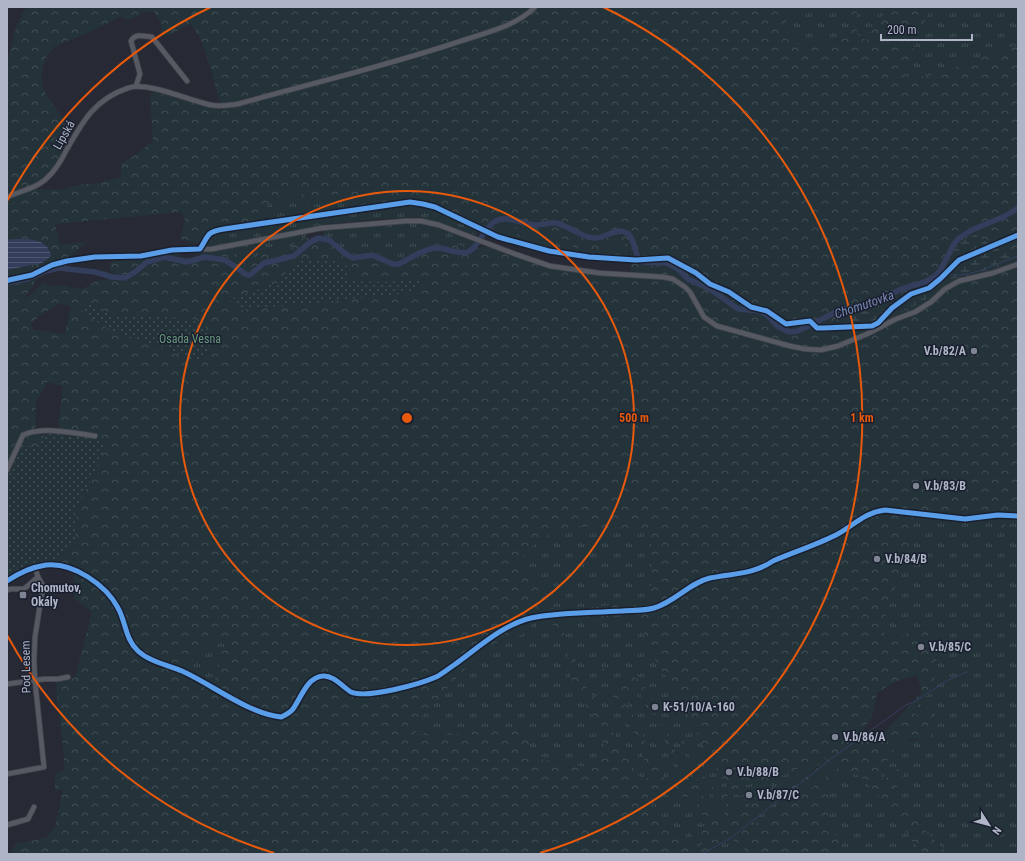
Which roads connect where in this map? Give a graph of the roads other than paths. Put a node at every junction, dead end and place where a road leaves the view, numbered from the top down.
1 (535, 7) edge
2 (187, 81) dead end
3 (138, 87) junction
4 (7, 197) edge
5 (1018, 264) edge
6 (8, 280) edge
7 (95, 436) dead end
8 (7, 470) edge
9 (1018, 516) edge
10 (35, 567) junction
11 (38, 577) junction
12 (7, 581) edge
13 (7, 590) edge
14 (68, 678) dead end
15 (34, 681) junction
16 (7, 684) edge
17 (7, 774) edge
18 (34, 807) dead end
19 (7, 825) edge

1 - 3 street
2 - 3 street
3 - 4 street, Lipská
5 - 6 street
7 - 8 street
9 - 10 street
10 - 11 street, Pod Lesem
10 - 12 street
11 - 13 street
11 - 15 street, Pod Lesem
14 - 15 street
15 - 16 street
15 - 17 street, Pod Lesem
18 - 19 street

